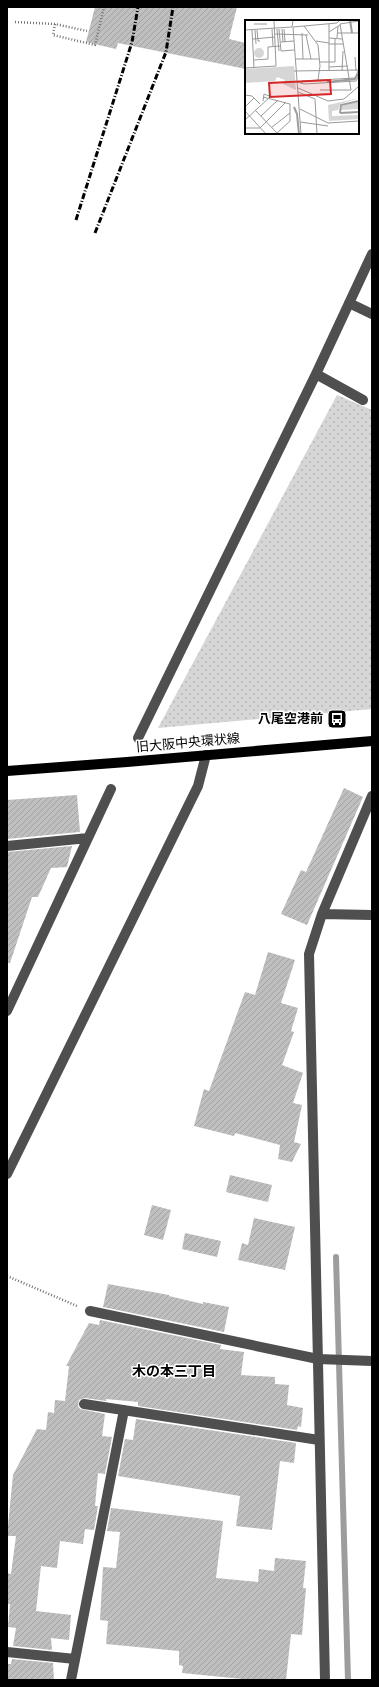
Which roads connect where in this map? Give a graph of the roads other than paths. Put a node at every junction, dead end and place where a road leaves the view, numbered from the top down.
1 (372, 254) edge
2 (349, 303) junction
3 (372, 314) edge
4 (316, 374) junction
5 (363, 400) dead end
6 (138, 738) dead end
7 (372, 741) edge
8 (206, 755) junction
9 (7, 770) edge
10 (111, 789) dead end
11 (372, 796) edge
12 (88, 838) junction
13 (7, 846) edge
14 (322, 914) junction
15 (372, 915) edge
16 (10, 1000) edge
17 (7, 1012) edge
18 (7, 1174) edge
19 (90, 1311) road end
20 (318, 1359) junction
21 (372, 1361) edge
22 (84, 1404) dead end
23 (124, 1410) junction
24 (319, 1440) junction
25 (7, 1652) edge
26 (75, 1659) junction
27 (71, 1680) edge
28 (325, 1680) edge

1 - 2 street
2 - 3 street
2 - 4 street
4 - 5 street
4 - 6 street
7 - 8 main road, 旧大阪中央環状線
8 - 9 main road, 旧大阪中央環状線
8 - 18 street
10 - 12 street
11 - 14 street
12 - 13 street
12 - 16 street
14 - 15 street
14 - 20 street
16 - 17 street
19 - 20 street
20 - 21 street
20 - 24 street
22 - 23 street
23 - 24 street
23 - 26 street
24 - 28 street
25 - 26 street
26 - 27 street

